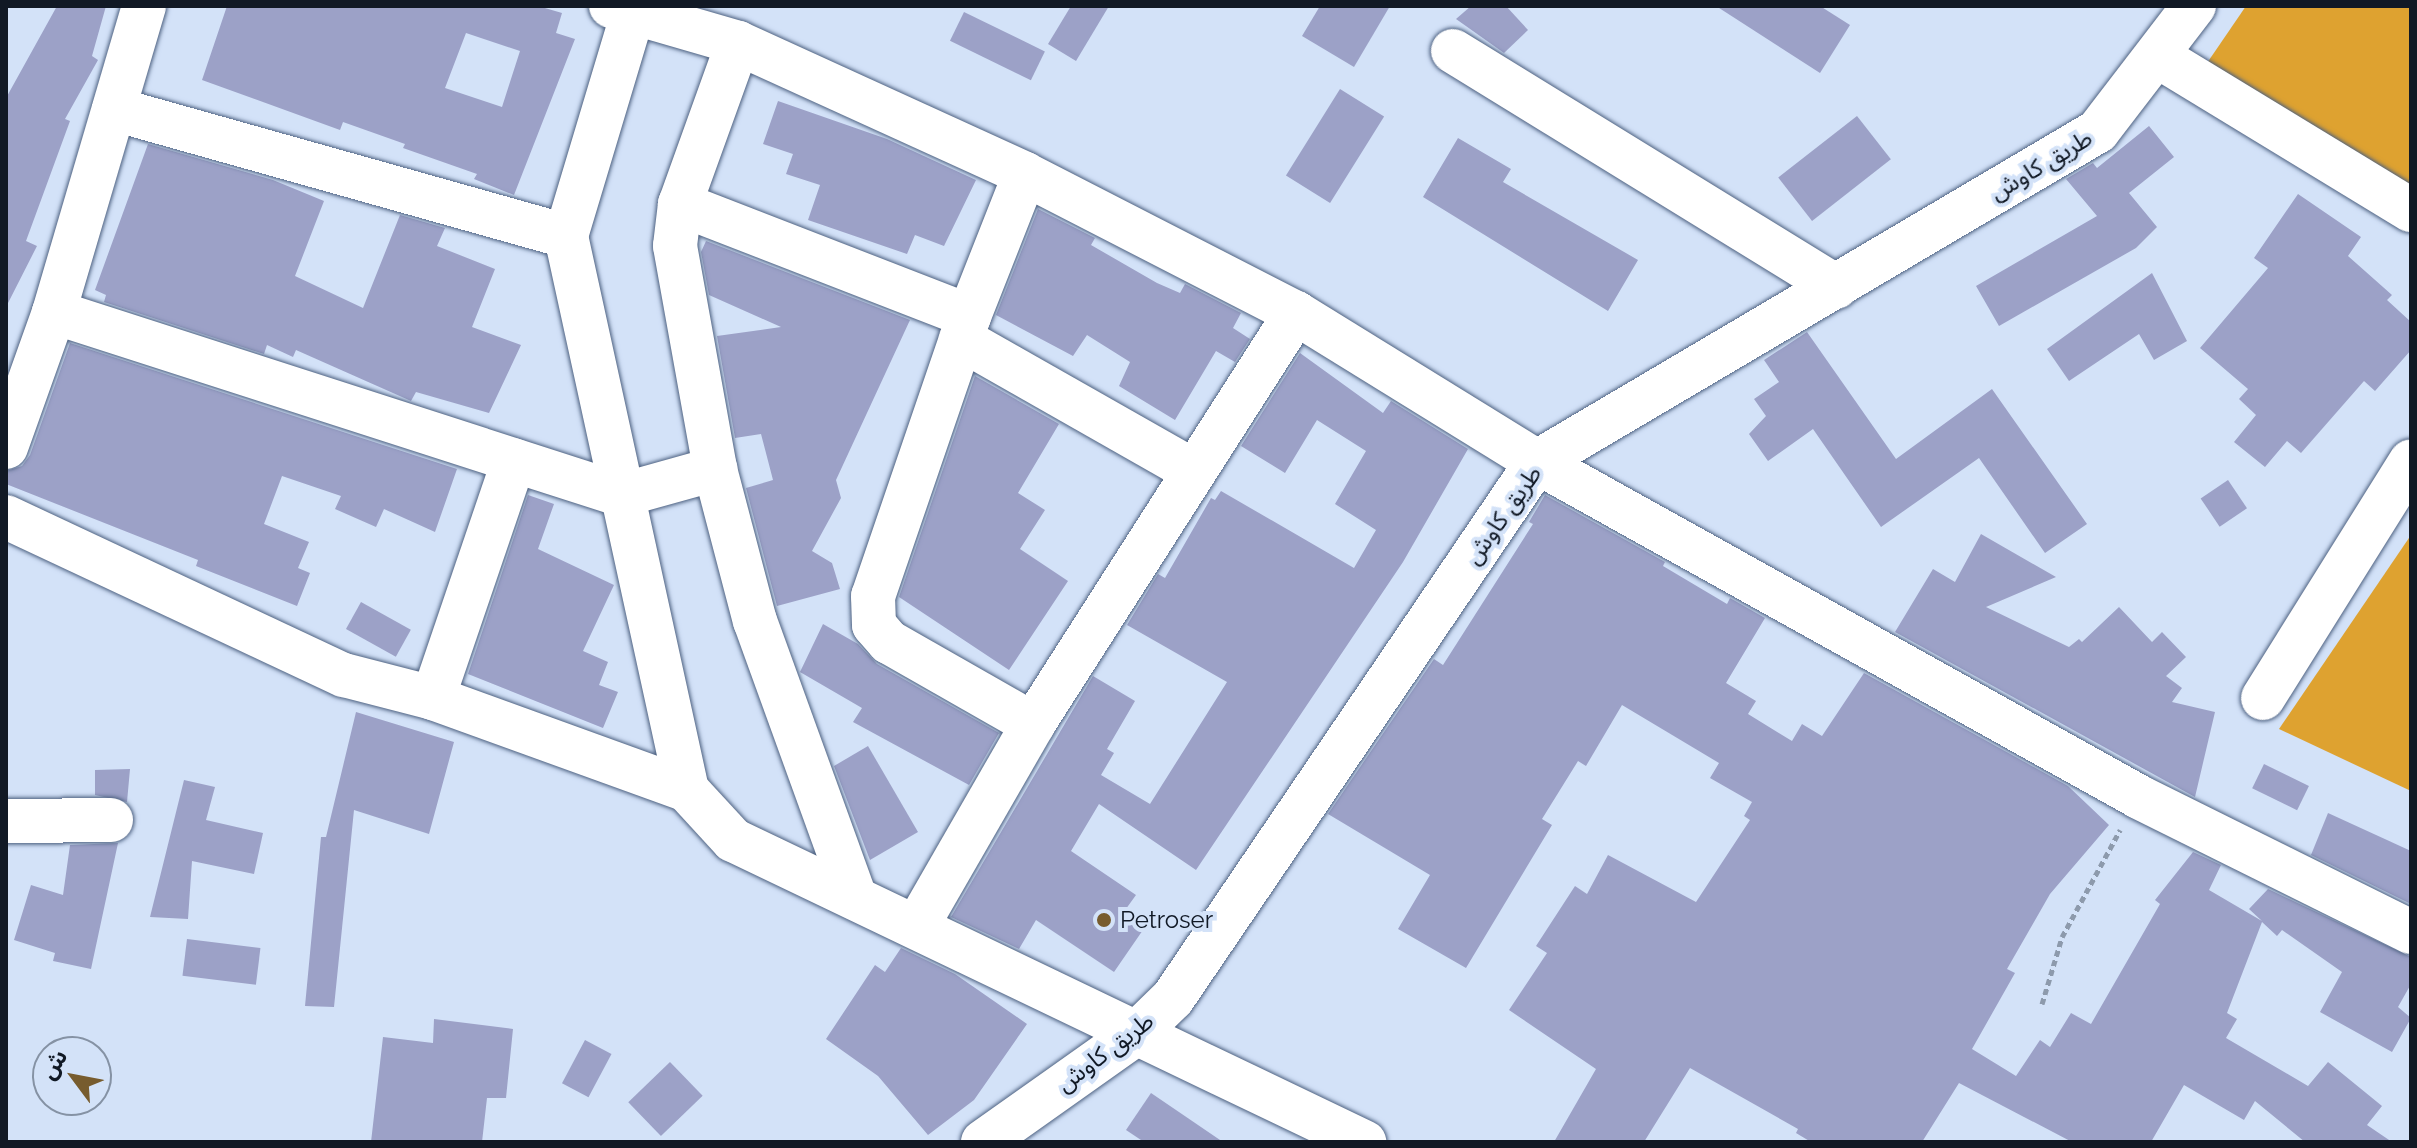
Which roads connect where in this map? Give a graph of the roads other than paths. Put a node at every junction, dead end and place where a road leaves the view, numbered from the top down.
1 (144, 6) edge
2 (2194, 6) edge
3 (626, 8) edge
4 (738, 43) junction
5 (1453, 51) dead end
6 (2159, 57) junction
7 (114, 109) junction
8 (1025, 174) junction
9 (680, 204) junction
10 (2411, 210) edge
11 (566, 236) junction
12 (1836, 287) junction
13 (54, 312) junction
14 (1296, 313) junction
15 (965, 328) junction
16 (6, 447) edge
17 (514, 460) junction
18 (2411, 461) edge
19 (1537, 462) junction
20 (715, 469) junction
21 (1193, 471) junction
22 (622, 495) junction
23 (6, 517) edge
24 (433, 698) junction
25 (2263, 698) dead end
26 (1033, 724) junction
27 (687, 790) junction
28 (111, 820) dead end
29 (6, 821) edge
30 (855, 898) junction
31 (917, 926) junction
32 (2411, 932) edge
33 (1137, 1033) junction
34 (983, 1142) edge
35 (1364, 1142) edge

1 - 7 street
2 - 6 street, طريق كاوش
3 - 4 street
3 - 11 street
4 - 8 street
4 - 9 street
5 - 12 street
6 - 10 street
6 - 12 street, طريق كاوش
7 - 11 street
7 - 13 street
8 - 14 street
8 - 15 street
9 - 15 street
9 - 20 street
11 - 22 street
12 - 19 street, طريق كاوش
13 - 16 street
13 - 17 street
14 - 19 street
14 - 21 street
15 - 21 street
15 - 26 street
17 - 22 street
17 - 24 street
18 - 25 street
19 - 32 street
19 - 33 street, طريق كاوش
20 - 22 street
20 - 30 street
21 - 26 street
22 - 27 street
23 - 24 street
24 - 27 street
26 - 31 street
27 - 30 street
28 - 29 street
30 - 31 street
31 - 33 street
33 - 34 street, طريق كاوش
33 - 35 street

